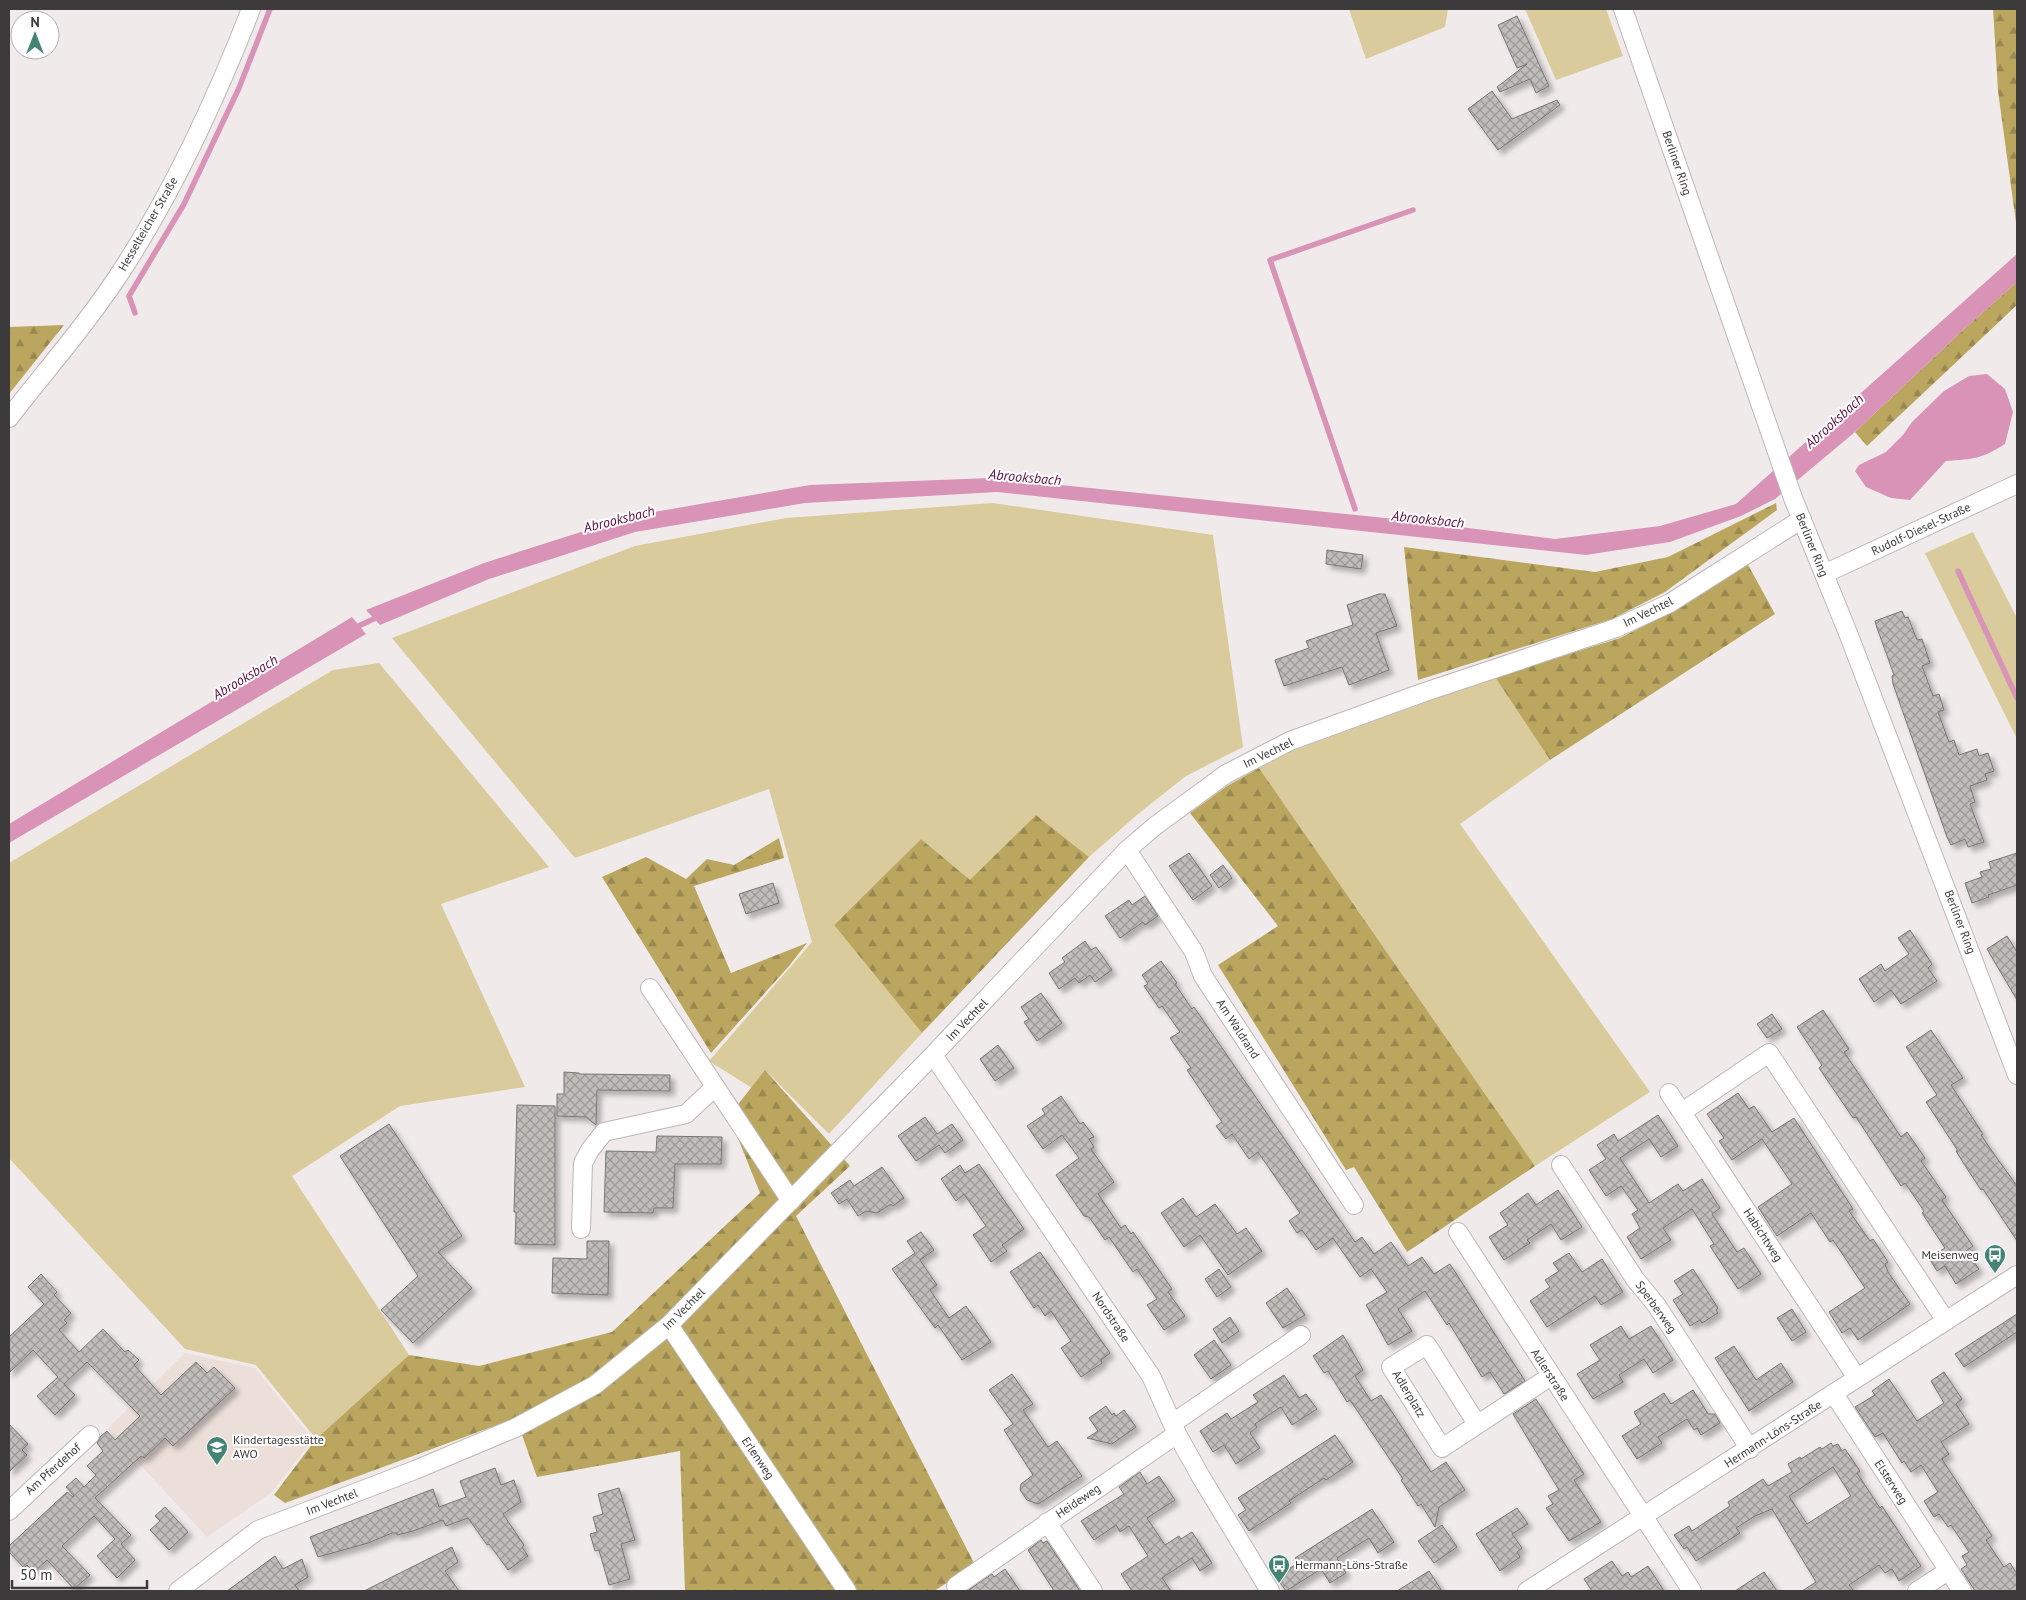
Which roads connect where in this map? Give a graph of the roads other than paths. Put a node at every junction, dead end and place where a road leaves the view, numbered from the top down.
1 (251, 9) edge
2 (1623, 9) edge
3 (9, 418) edge
4 (2017, 484) edge
5 (1802, 519) junction
6 (1824, 574) junction
7 (1127, 850) junction
8 (650, 988) dead end
9 (933, 1055) junction
10 (2017, 1075) edge
11 (715, 1086) junction
12 (1669, 1093) dead end
13 (1682, 1112) junction
14 (1561, 1165) dead end
15 (791, 1201) junction
16 (1354, 1205) dead end
17 (580, 1229) dead end
18 (1458, 1232) dead end
19 (2017, 1275) edge
20 (1946, 1321) junction
21 (669, 1325) junction
22 (1301, 1335) dead end
23 (1551, 1376) junction
24 (1857, 1378) junction
25 (1834, 1394) junction
26 (1477, 1424) junction
27 (1175, 1428) junction
28 (90, 1435) dead end
29 (1750, 1449) junction
30 (11, 1504) edge
31 (1644, 1517) junction
32 (1047, 1522) junction
33 (1948, 1571) junction
34 (956, 1586) dead end
35 (178, 1591) edge
36 (847, 1591) edge
37 (1093, 1591) edge
38 (1270, 1591) edge
39 (1527, 1591) edge
40 (1692, 1591) edge
41 (1917, 1591) edge
42 (1962, 1591) edge

1 - 3 street, Hesselteicher Straße
2 - 5 street, Berliner Ring
4 - 6 street, Rudolf-Diesel-Straße
5 - 6 street, Berliner Ring
5 - 7 street, Im Vechtel
6 - 10 street, Berliner Ring
7 - 9 street, Im Vechtel
7 - 16 street, Am Waldrand
8 - 11 street
9 - 15 street, Im Vechtel
9 - 27 street, Nordstraße
11 - 15 street
11 - 17 street
12 - 13 street, Habichtweg
13 - 20 street
13 - 24 street, Habichtweg
14 - 29 street, Sperberweg
15 - 21 street, Im Vechtel
18 - 23 street, Adlerstraße
19 - 20 street, Hermann-Löns-Straße
20 - 24 street, Hermann-Löns-Straße
21 - 35 street, Im Vechtel
21 - 36 street, Erlenweg
22 - 27 street, Heideweg
23 - 26 street, Adlerplatz
23 - 31 street, Adlerstraße
24 - 25 street, Hermann-Löns-Straße
25 - 29 street, Hermann-Löns-Straße
25 - 33 street, Elsterweg
26 - 26 street, Adlerplatz
27 - 32 street, Heideweg
27 - 38 street, Nordstraße
28 - 30 street, Am Pferdehof
29 - 31 street, Hermann-Löns-Straße
31 - 39 street, Hermann-Löns-Straße
31 - 40 street
32 - 34 street
32 - 37 street, Heideweg
33 - 41 street
33 - 42 street, Elsterweg

